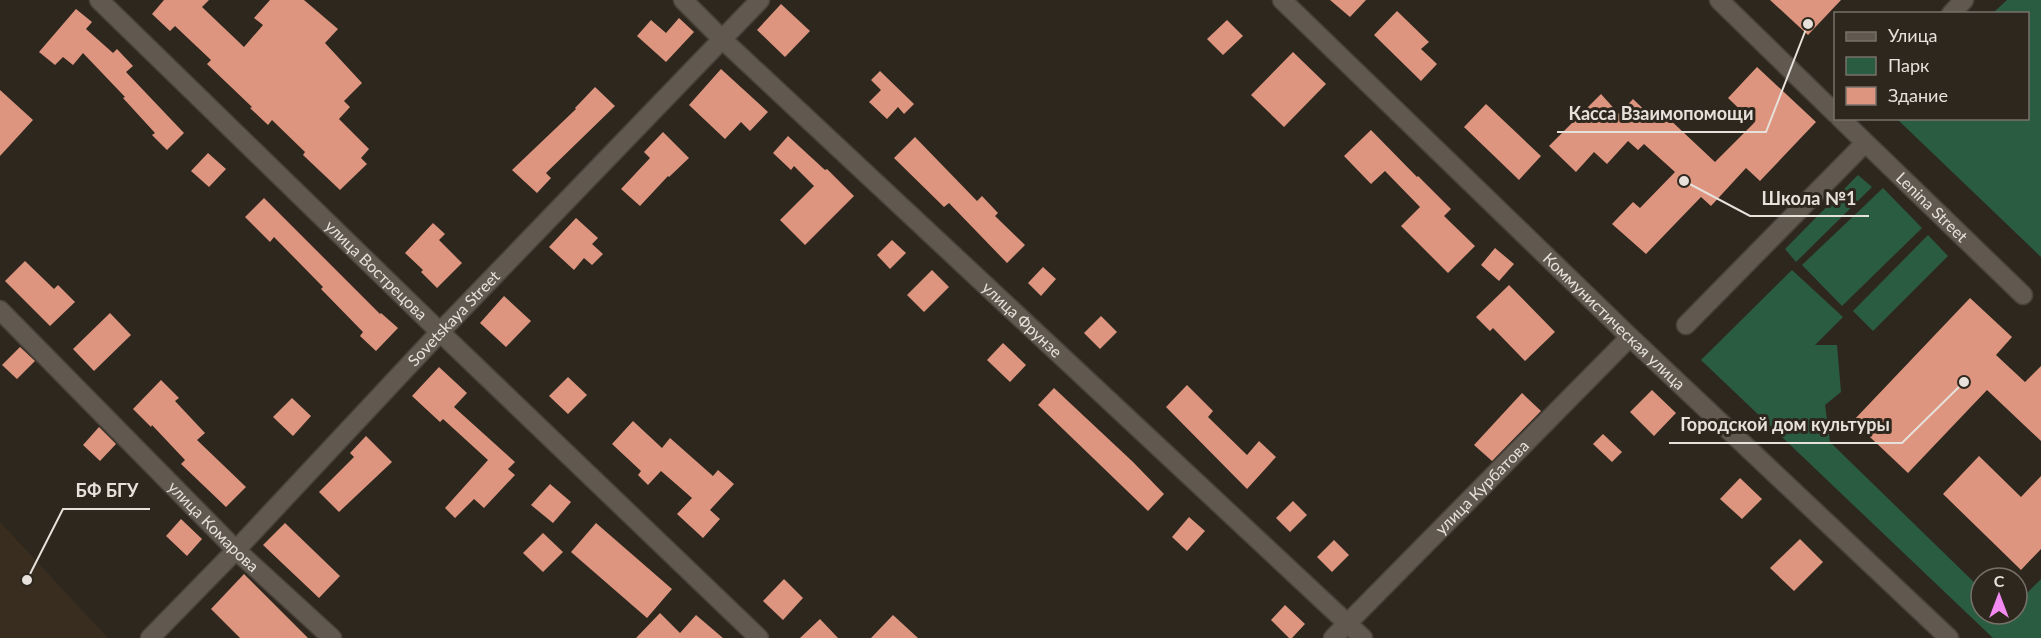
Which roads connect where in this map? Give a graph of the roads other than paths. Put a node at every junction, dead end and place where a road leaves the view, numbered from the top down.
1 (99, 0) edge
2 (683, 0) edge
3 (760, 0) edge
4 (1282, 0) edge
5 (1719, 0) edge
6 (1964, 0) edge
7 (1953, 12) edge
8 (722, 39) junction
9 (1834, 112) edge
10 (1842, 120) edge
11 (1865, 143) junction
12 (2023, 295) dead end
13 (0, 310) edge
14 (1686, 325) dead end
15 (440, 332) junction
16 (1630, 337) junction
17 (236, 550) junction
18 (1347, 623) junction
19 (150, 638) edge
20 (332, 638) edge
21 (759, 638) edge
22 (1333, 638) edge
23 (1363, 638) edge
24 (1949, 638) edge

1 - 15 street, улица Вострецова
2 - 8 street, улица Фрунзе
3 - 8 street, Sovetskaya Street
4 - 16 street, Коммунистическая улица
5 - 9 street
6 - 7 street
8 - 15 street, Sovetskaya Street
8 - 18 street, улица Фрунзе
10 - 11 street, Lenina Street
11 - 12 street, Lenina Street
11 - 14 street
13 - 17 street, улица Комарова
15 - 17 street, Sovetskaya Street
15 - 21 street, улица Вострецова
16 - 18 street, улица Курбатова
16 - 24 street, Коммунистическая улица
17 - 19 street, Sovetskaya Street
17 - 20 street, улица Комарова
18 - 22 street, улица Курбатова
18 - 23 street, улица Фрунзе

